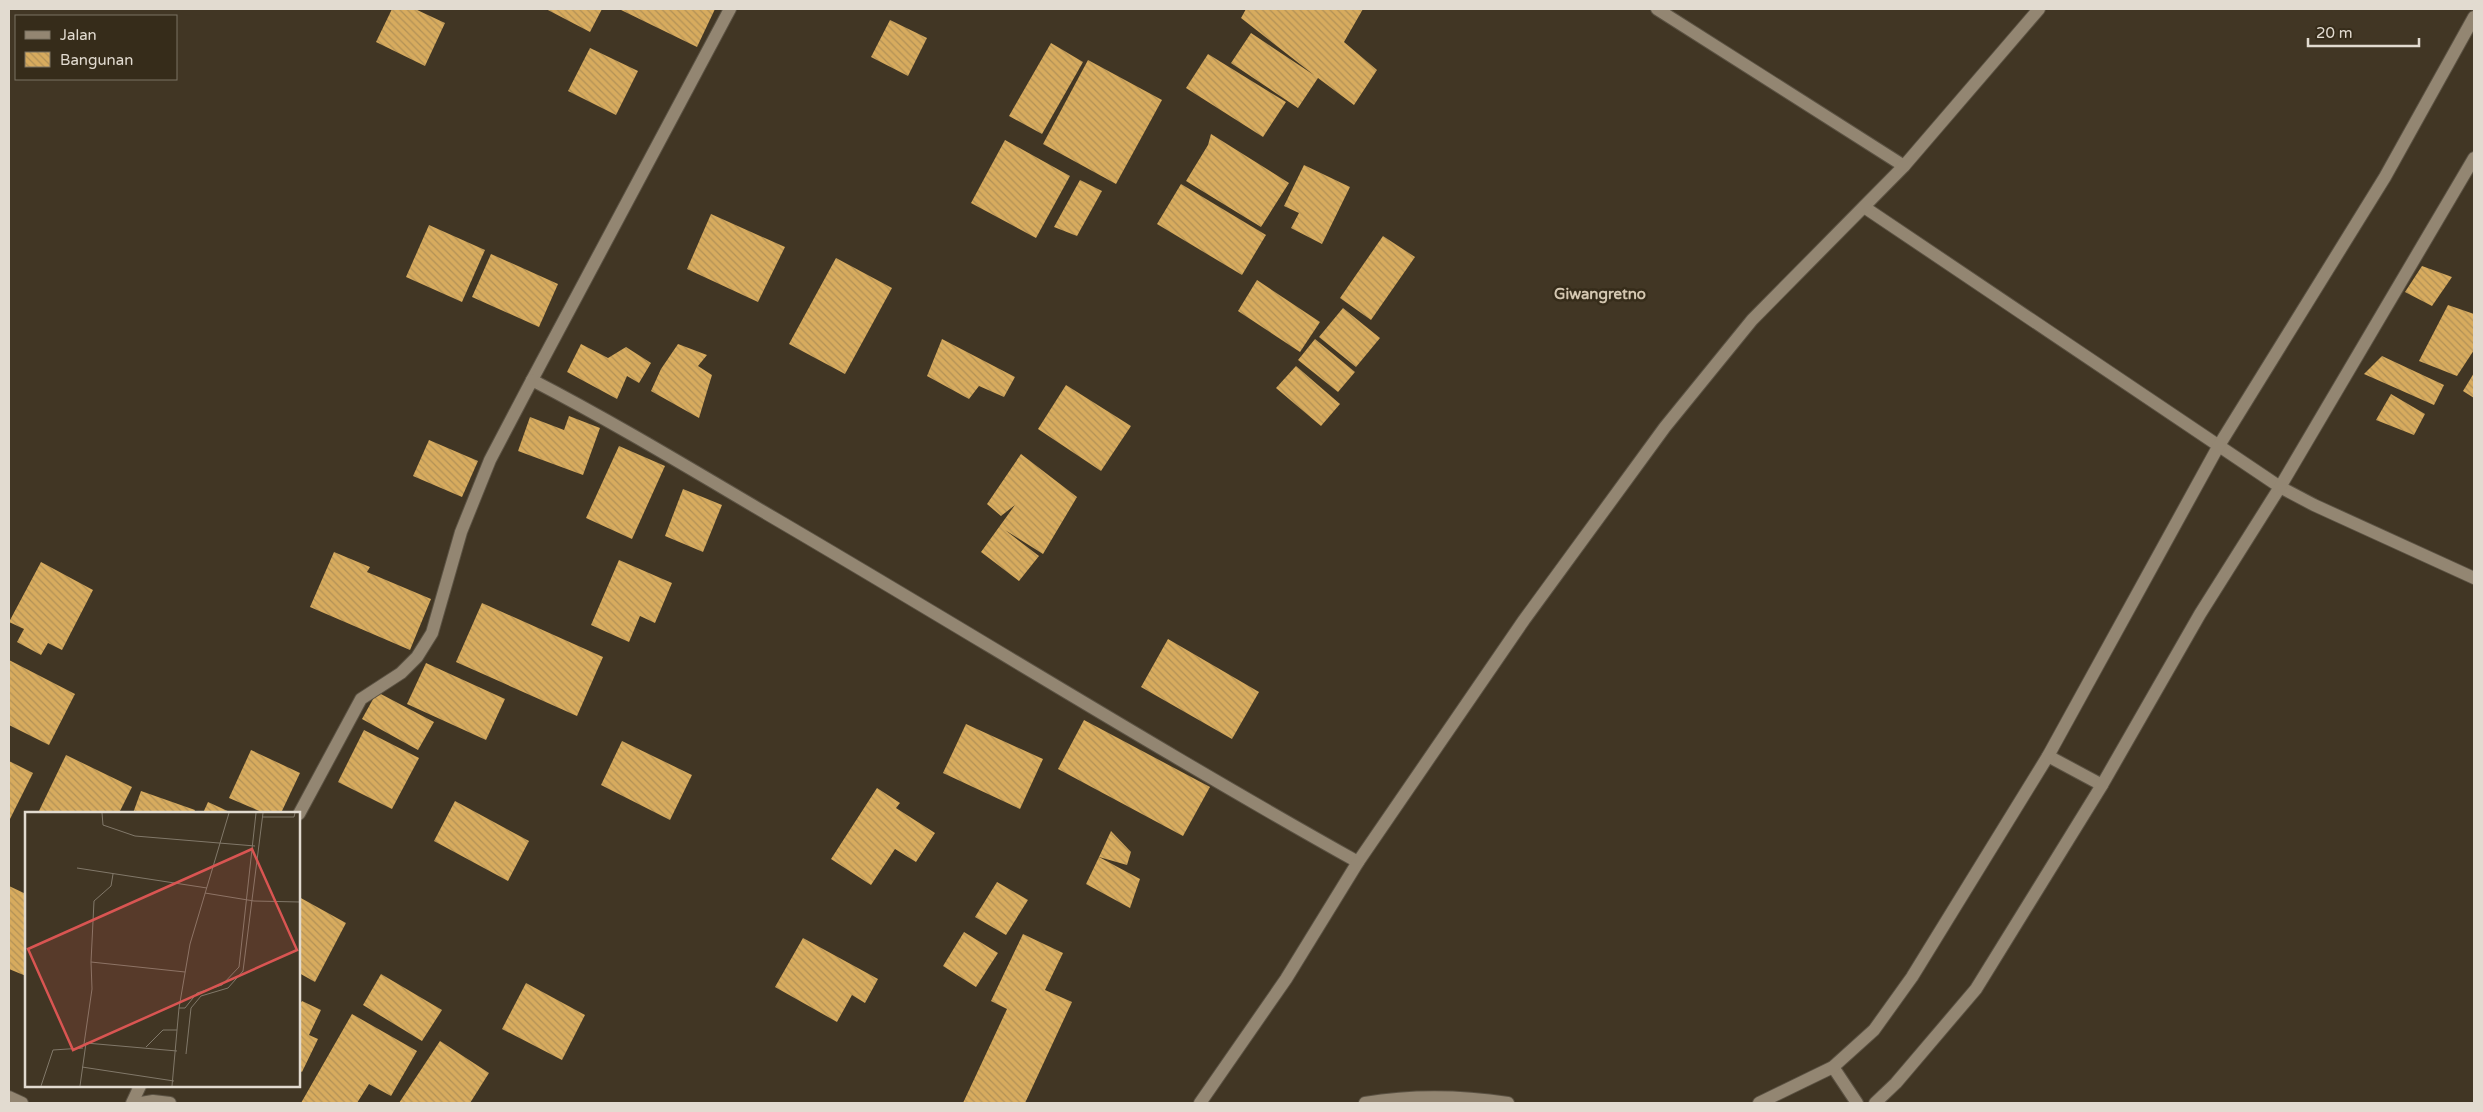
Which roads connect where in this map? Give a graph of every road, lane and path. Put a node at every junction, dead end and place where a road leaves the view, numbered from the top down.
1 (730, 9) edge
2 (1657, 9) edge
3 (2039, 9) edge
4 (2474, 17) edge
5 (2474, 158) edge
6 (1904, 166) junction
7 (1864, 207) junction
8 (532, 380) junction
9 (2218, 447) junction
10 (2280, 487) junction
11 (2474, 578) edge
12 (2048, 756) junction
13 (2102, 785) junction
14 (300, 812) edge
15 (1358, 862) junction
16 (1833, 1067) junction
17 (140, 1087) edge
18 (9, 1097) edge
19 (1384, 1102) edge
20 (22, 1103) edge
21 (132, 1103) edge
22 (141, 1103) edge
23 (170, 1103) edge
24 (1200, 1103) edge
25 (1366, 1103) edge
26 (1508, 1103) edge
27 (1759, 1103) edge
28 (1857, 1103) edge
29 (1875, 1103) edge

1 - 8 street
2 - 6 street
3 - 6 street
4 - 9 street
5 - 10 street
6 - 7 street
7 - 9 street
7 - 15 street
8 - 14 street
8 - 15 street
9 - 10 street
9 - 12 street
10 - 11 street
10 - 13 street
12 - 13 street
12 - 16 street
13 - 29 street
15 - 24 street
16 - 27 street
16 - 28 street
17 - 21 street
18 - 20 street
19 - 25 street
19 - 26 street
22 - 23 street

